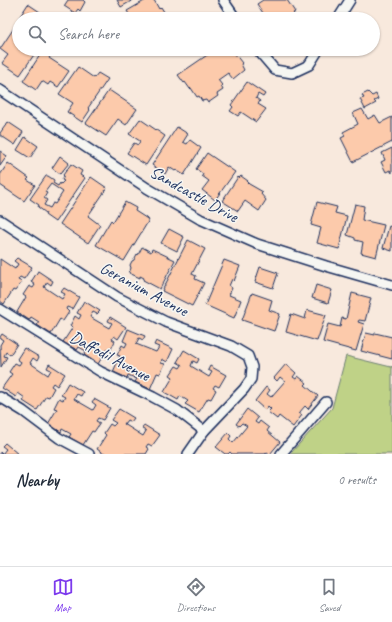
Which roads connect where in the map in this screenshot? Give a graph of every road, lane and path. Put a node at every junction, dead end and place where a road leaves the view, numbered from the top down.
1 (223, 0) edge
2 (350, 0) edge
3 (231, 12) edge
4 (342, 12) edge
5 (263, 56) edge
6 (315, 56) edge
7 (0, 90) edge
8 (0, 220) edge
9 (392, 285) edge
10 (0, 309) edge
11 (0, 397) edge
12 (326, 402) dead end
13 (204, 431) junction
14 (189, 453) edge
15 (89, 454) edge
16 (281, 454) edge

1 - 3 street
2 - 4 street
5 - 6 street
7 - 9 street, Sandcastle Drive
8 - 13 street, Geranium Avenue
10 - 13 street, Daffodil Avenue
11 - 15 street
12 - 16 street
13 - 14 street

